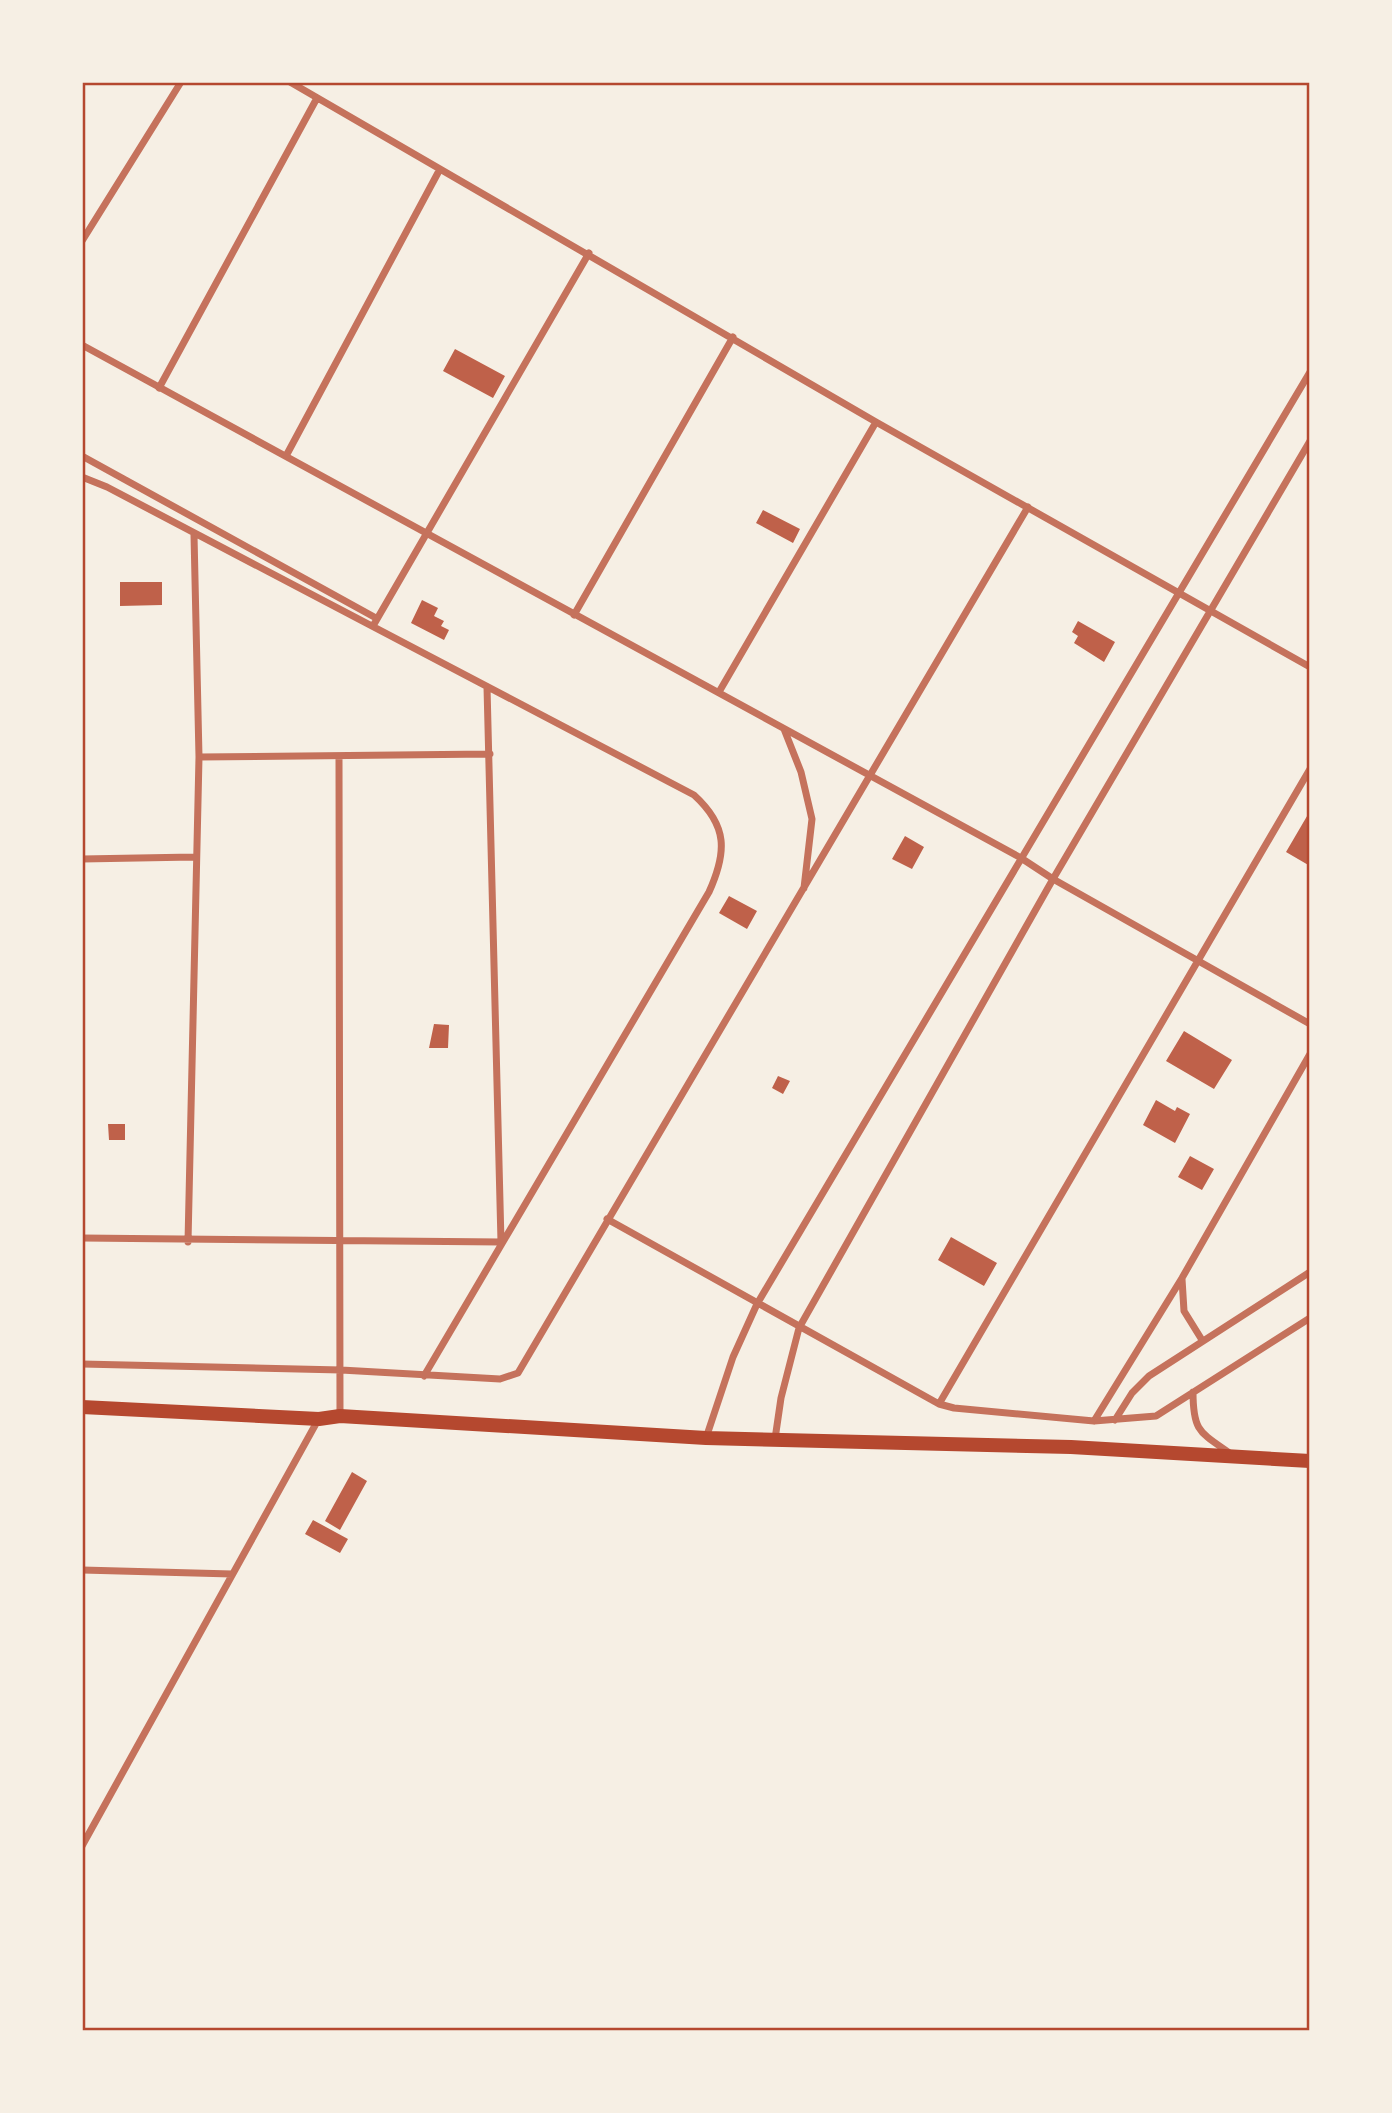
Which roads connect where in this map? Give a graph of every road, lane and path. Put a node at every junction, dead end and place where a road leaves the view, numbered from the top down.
1 (181, 82) edge
2 (290, 82) edge
3 (317, 98) junction
4 (440, 169) junction
5 (82, 241) edge
6 (589, 253) junction
7 (733, 337) junction
8 (82, 345) edge
9 (1310, 372) edge
10 (159, 388) junction
11 (876, 422) junction
12 (1310, 441) edge
13 (82, 456) edge
14 (286, 456) junction
15 (82, 477) edge
16 (1028, 507) junction
17 (426, 534) junction
18 (194, 535) junction
19 (1180, 591) junction
20 (1210, 610) junction
21 (574, 615) junction
22 (375, 622) junction
23 (1310, 667) edge
24 (487, 687) junction
25 (719, 692) junction
26 (784, 729) junction
27 (490, 754) junction
28 (339, 756) junction
29 (199, 757) junction
30 (1310, 769) edge
31 (873, 776) junction
32 (194, 857) junction
33 (1021, 858) junction
34 (82, 859) edge
35 (1053, 879) junction
36 (804, 891) junction
37 (1199, 961) junction
38 (1310, 1024) edge
39 (1310, 1054) edge
40 (607, 1219) junction
41 (82, 1238) edge
42 (188, 1242) junction
43 (340, 1242) junction
44 (501, 1242) junction
45 (1310, 1272) edge
46 (1182, 1278) junction
47 (757, 1304) junction
48 (1310, 1318) edge
49 (799, 1328) junction
50 (1202, 1340) junction
51 (82, 1364) edge
52 (341, 1370) junction
53 (424, 1376) junction
54 (1193, 1392) junction
55 (939, 1404) junction
56 (82, 1407) edge
57 (340, 1416) junction
58 (319, 1419) junction
59 (1115, 1420) junction
60 (1094, 1422) junction
61 (706, 1438) junction
62 (775, 1440) junction
63 (1234, 1456) junction
64 (1310, 1461) edge
65 (82, 1570) edge
66 (232, 1574) junction
67 (82, 1846) edge

1 - 5 street
2 - 3 street
3 - 4 street
3 - 10 street
4 - 6 street
4 - 14 street
6 - 7 street
6 - 17 street
7 - 11 street
7 - 21 street
8 - 10 street
9 - 19 street
10 - 14 street
11 - 16 street
11 - 25 street
12 - 20 street
13 - 22 street
14 - 17 street
15 - 18 street
16 - 19 street
16 - 31 street
17 - 21 street
17 - 22 street
18 - 22 street
18 - 29 street
19 - 20 street
19 - 33 street
20 - 23 street
20 - 35 street
21 - 25 street
22 - 24 street
24 - 27 street
24 - 44 street
25 - 26 street
26 - 31 street
26 - 36 street
27 - 28 street
27 - 44 street
28 - 29 street
28 - 43 street
29 - 32 street
30 - 37 street
31 - 33 street
31 - 36 street
32 - 34 street
32 - 42 street
33 - 35 street
33 - 47 street
35 - 37 street
35 - 49 street
36 - 40 street
37 - 38 street
37 - 55 street
39 - 46 street
40 - 47 street
40 - 53 street
41 - 42 street
42 - 43 street
43 - 44 street
43 - 52 street
44 - 53 street
45 - 50 street
46 - 50 street
46 - 60 street
47 - 49 street
47 - 61 street
48 - 54 street
49 - 55 street
49 - 62 street
50 - 59 street
51 - 52 street
52 - 53 street
52 - 57 street
54 - 59 street
54 - 63 street
55 - 60 street
56 - 58 main road
57 - 58 main road
57 - 61 main road
58 - 66 street
59 - 60 street
61 - 62 main road
62 - 63 main road
63 - 64 main road
65 - 66 street
66 - 67 street

